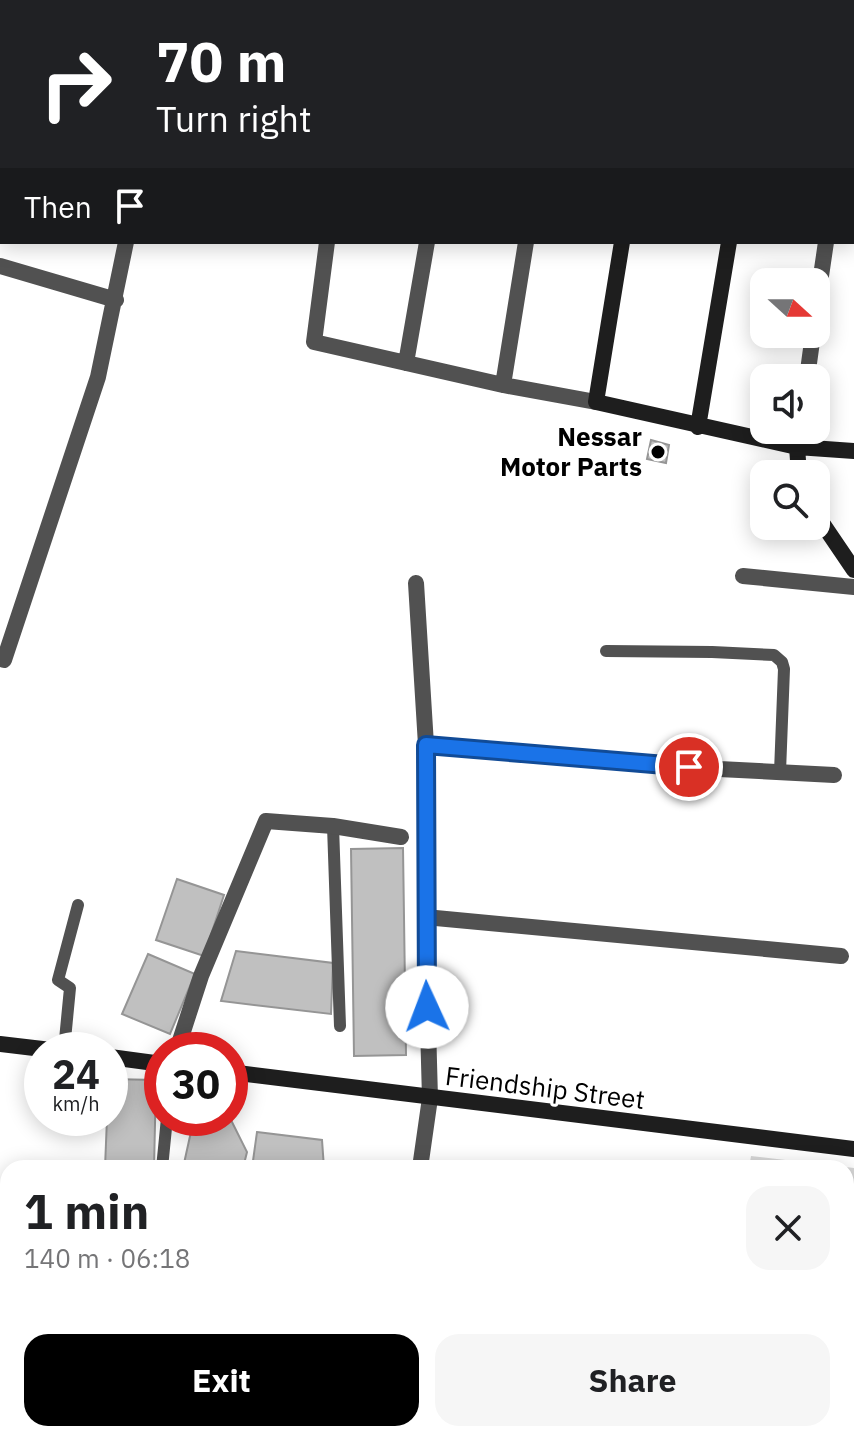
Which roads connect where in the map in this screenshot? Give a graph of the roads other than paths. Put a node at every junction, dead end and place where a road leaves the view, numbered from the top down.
1 (126, 244) edge
2 (327, 244) edge
3 (427, 244) edge
4 (526, 244) edge
5 (622, 244) edge
6 (729, 244) edge
7 (826, 244) edge
8 (0, 266) edge
9 (822, 268) edge
10 (116, 300) junction
11 (406, 363) junction
12 (503, 385) junction
13 (596, 402) junction
14 (698, 427) junction
15 (750, 433) edge
16 (821, 444) edge
17 (854, 451) edge
18 (830, 535) edge
19 (854, 570) edge
20 (743, 576) dead end
21 (416, 583) dead end
22 (854, 587) edge
23 (606, 651) dead end
24 (2, 657) edge
25 (426, 745) junction
26 (780, 772) junction
27 (834, 775) dead end
28 (333, 826) junction
29 (401, 837) dead end
30 (78, 905) dead end
31 (425, 917) junction
32 (841, 956) dead end
33 (340, 1026) dead end
34 (66, 1032) edge
35 (183, 1032) edge
36 (0, 1044) edge
37 (24, 1047) edge
38 (248, 1074) edge
39 (430, 1098) junction
40 (165, 1136) edge
41 (854, 1149) edge
42 (163, 1160) edge
43 (421, 1160) edge

1 - 10 street
2 - 11 street
3 - 11 street
4 - 12 street
5 - 13 street
6 - 14 street
7 - 9 street
8 - 10 street
10 - 24 street
11 - 12 street
12 - 13 street
13 - 14 street
14 - 15 street
16 - 17 street
18 - 19 street
20 - 22 street
21 - 25 street
23 - 26 lane
25 - 26 street
25 - 31 street
26 - 27 street
28 - 29 street
28 - 33 lane
28 - 35 street
30 - 34 lane
31 - 32 street
31 - 39 street
36 - 37 street
38 - 39 street, Friendship Street
39 - 41 street, Friendship Street
39 - 43 street
40 - 42 lane

